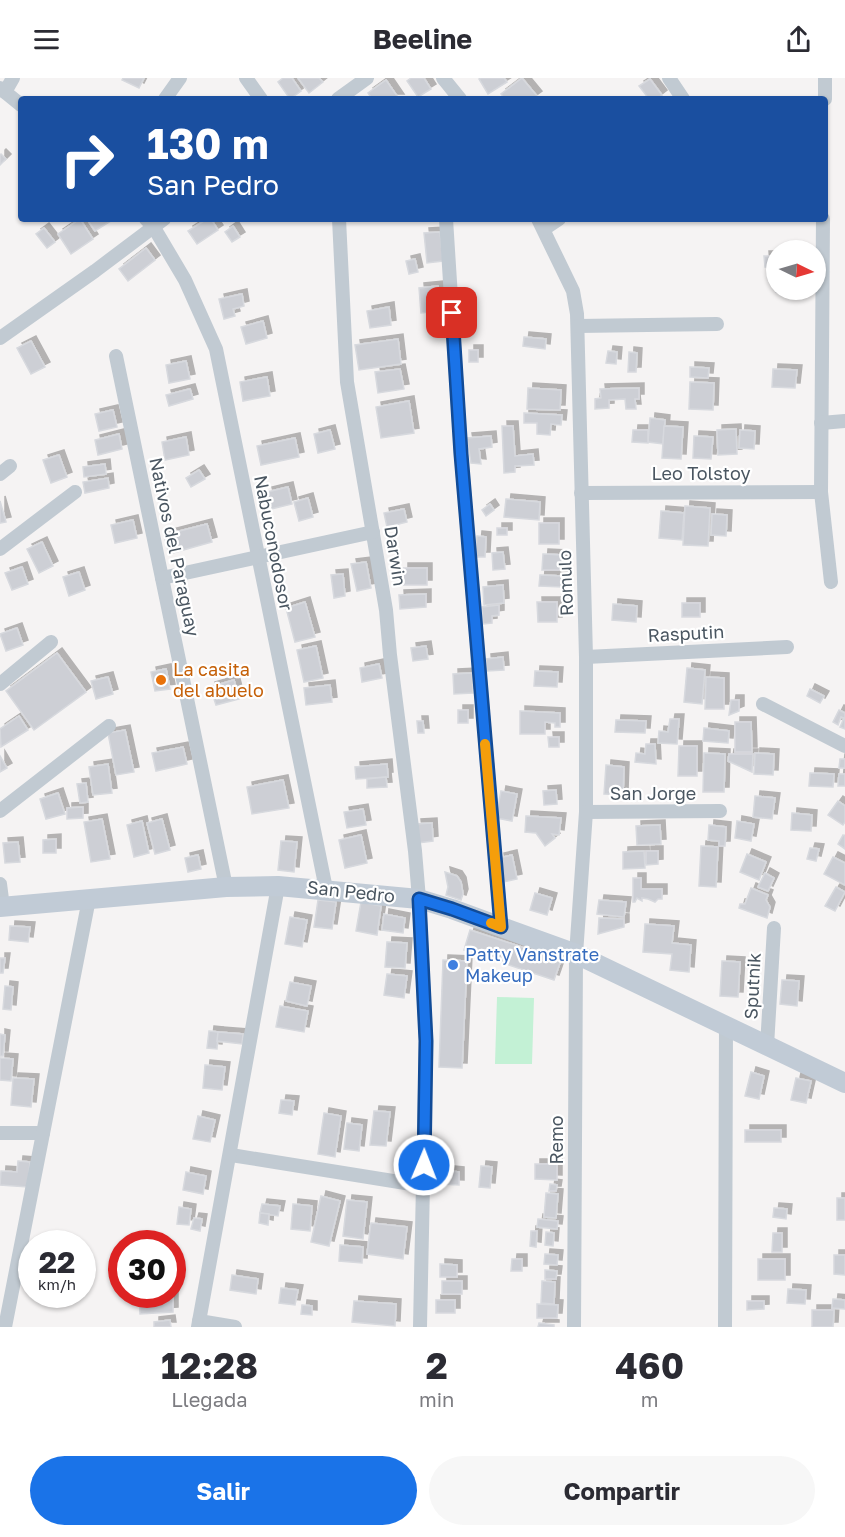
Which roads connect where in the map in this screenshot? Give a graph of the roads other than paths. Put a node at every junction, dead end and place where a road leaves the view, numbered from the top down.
1 (13, 78) edge
2 (180, 78) edge
3 (246, 78) edge
4 (367, 78) edge
5 (443, 78) edge
6 (669, 78) edge
7 (825, 78) edge
8 (3, 90) edge
9 (167, 96) edge
10 (259, 96) edge
11 (342, 96) edge
12 (458, 96) edge
13 (681, 96) edge
14 (825, 96) edge
15 (18, 102) edge
16 (153, 222) edge
17 (155, 222) edge
18 (340, 222) edge
19 (447, 222) edge
20 (823, 222) edge
21 (541, 224) edge
22 (717, 324) dead end
23 (578, 326) junction
24 (0, 338) edge
25 (116, 356) dead end
26 (845, 421) edge
27 (821, 423) junction
28 (75, 492) dead end
29 (821, 492) junction
30 (581, 493) junction
31 (373, 532) junction
32 (0, 549) edge
33 (257, 557) junction
34 (162, 578) junction
35 (831, 582) dead end
36 (51, 642) dead end
37 (787, 646) dead end
38 (586, 657) junction
39 (0, 684) edge
40 (763, 704) dead end
41 (109, 726) dead end
42 (845, 746) edge
43 (0, 811) edge
44 (720, 811) dead end
45 (586, 812) junction
46 (0, 884) edge
47 (278, 886) junction
48 (226, 887) junction
49 (326, 889) junction
50 (89, 899) junction
51 (419, 899) junction
52 (2, 907) edge
53 (501, 927) junction
54 (774, 928) dead end
55 (576, 954) junction
56 (726, 1026) junction
57 (767, 1046) junction
58 (845, 1083) edge
59 (0, 1133) edge
60 (43, 1133) junction
61 (231, 1155) junction
62 (424, 1186) junction
63 (198, 1324) edge
64 (5, 1327) edge
65 (235, 1327) edge
66 (420, 1327) edge
67 (574, 1327) edge
68 (725, 1327) edge

1 - 8 street
2 - 9 street
3 - 10 street
4 - 11 street
5 - 12 street
6 - 13 street
7 - 14 street
8 - 15 street
16 - 24 street
17 - 33 street, Nabuconodosor
18 - 31 street, Darwin
19 - 53 street
20 - 27 street
21 - 23 street, Romulo
22 - 23 street
23 - 30 street, Romulo
25 - 34 street, Nativos del Paraguay
26 - 27 street
27 - 29 street
28 - 32 street
29 - 30 street, Leo Tolstoy
29 - 35 street
30 - 38 street, Romulo
31 - 33 street
31 - 51 street, Darwin
33 - 34 street
33 - 49 street, Nabuconodosor
34 - 48 street, Nativos del Paraguay
36 - 39 street
37 - 38 street, Rasputin
38 - 45 street, Romulo
40 - 42 street
41 - 43 street
44 - 45 street, San Jorge
45 - 55 street, Romulo
46 - 52 street
47 - 48 main road, San Pedro
47 - 49 main road, San Pedro
47 - 61 street
48 - 50 main road, San Pedro
49 - 51 main road, San Pedro
50 - 52 main road, San Pedro
50 - 60 street
51 - 53 main road, San Pedro
51 - 62 street, Darwin
53 - 55 main road, San Pedro
54 - 57 street, Sputnik
55 - 56 main road, San Pedro
55 - 67 street, Remo
56 - 57 main road, San Pedro
56 - 68 street
57 - 58 main road, San Pedro
59 - 60 street
60 - 64 street
61 - 62 street
61 - 63 street
62 - 66 street, Darwin
63 - 65 street

